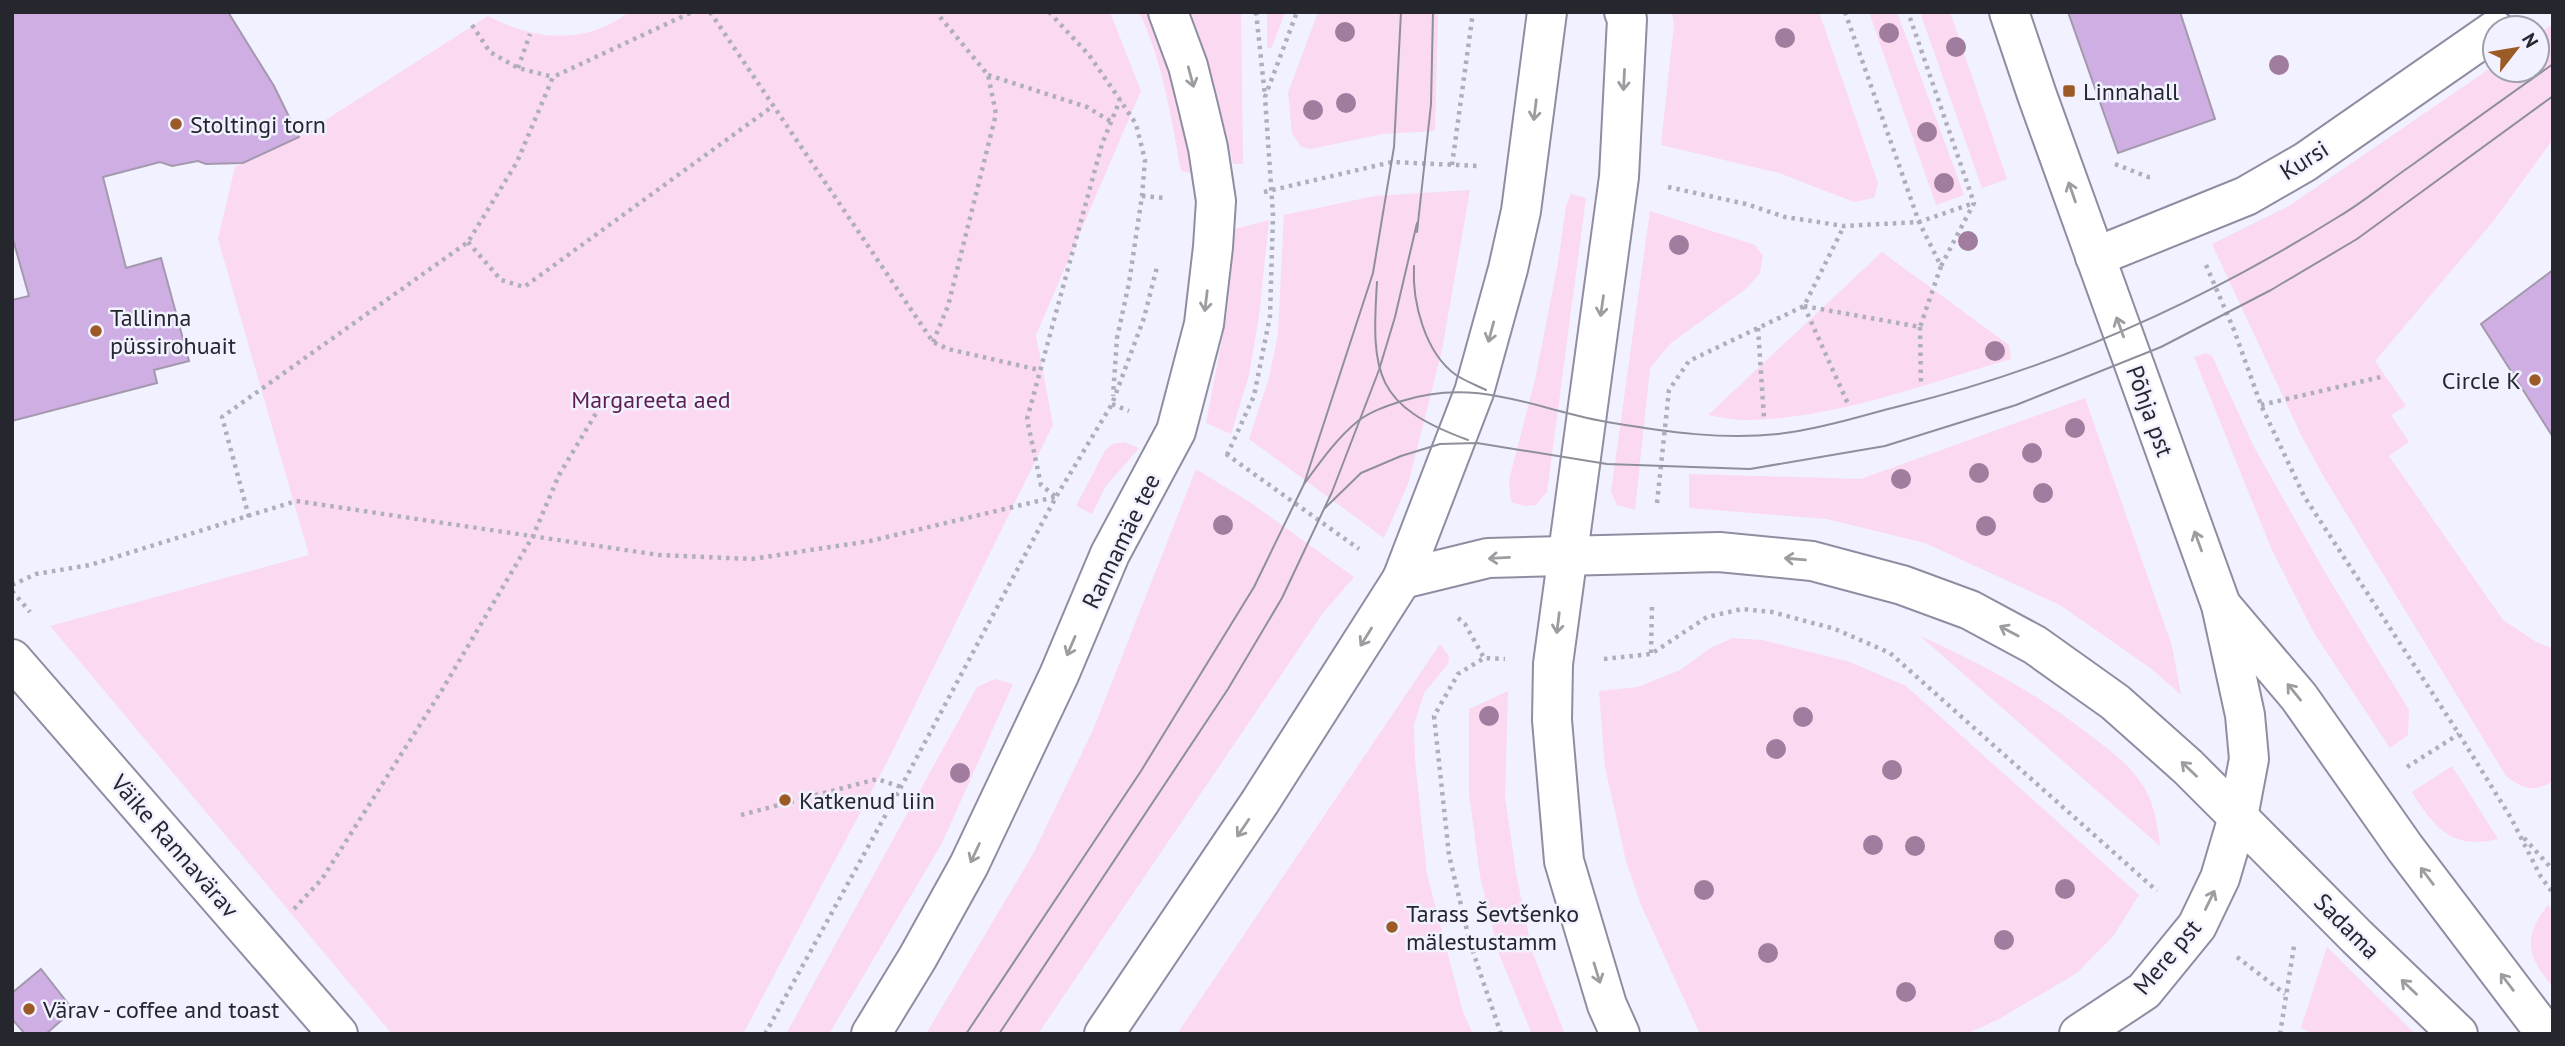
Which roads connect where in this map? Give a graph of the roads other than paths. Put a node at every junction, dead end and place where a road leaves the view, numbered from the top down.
1 (1168, 12) edge
2 (1547, 12) edge
3 (1624, 12) edge
4 (2009, 12) edge
5 (2481, 39) edge
6 (2095, 257) junction
7 (1567, 555) junction
8 (1402, 579) junction
9 (2221, 605) junction
10 (12, 659) edge
11 (2238, 817) junction
12 (338, 1034) edge
13 (871, 1034) edge
14 (1104, 1034) edge
15 (1620, 1034) edge
16 (2079, 1034) edge
17 (2458, 1034) edge
18 (2546, 1034) edge

1 -> 13 main road, Rannamäe tee
2 -> 8 main road
3 -> 7 main road
6 -> 4 main road, Põhja pst
5 - 6 main road, Kursi
9 -> 6 main road, Põhja pst
7 -> 8 main road, Sadama
11 -> 7 main road, Sadama
7 -> 15 main road
8 -> 14 main road
9 - 11 main road, Põhja pst
18 -> 9 main road
10 - 12 main road, Väike Rannavärav
16 -> 11 main road, Mere pst
17 -> 11 main road, Sadama

